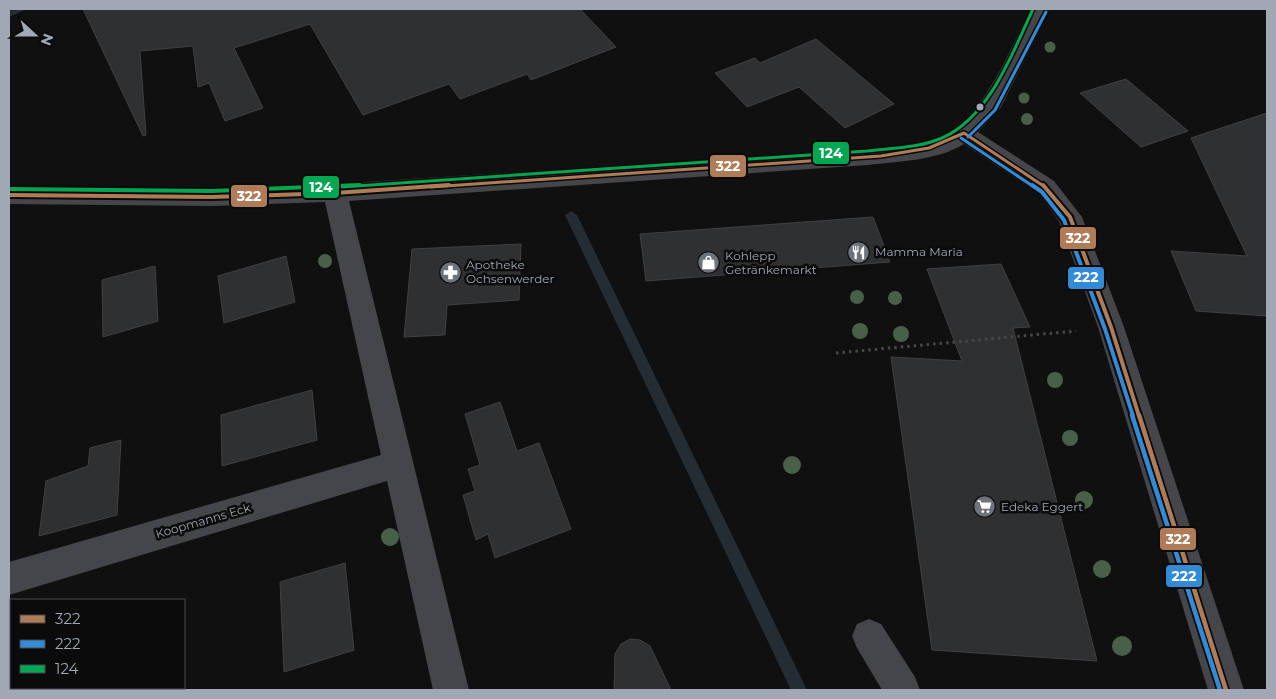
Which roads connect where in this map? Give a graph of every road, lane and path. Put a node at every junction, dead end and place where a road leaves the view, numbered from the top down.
1 (1040, 9) edge
2 (964, 133) junction
3 (335, 193) junction
4 (9, 195) edge
5 (1111, 327) junction
6 (836, 353) dead end
7 (398, 464) junction
8 (9, 579) edge
9 (869, 636) dead end
10 (452, 690) edge
11 (902, 690) edge
12 (1212, 690) edge
13 (1226, 690) edge

1 - 2 street
2 - 3 street
2 - 5 street
3 - 4 street
3 - 7 street
5 - 6 path
5 - 13 street
7 - 8 street, Koopmanns Eck
7 - 10 street
9 - 11 street
12 - 13 street

